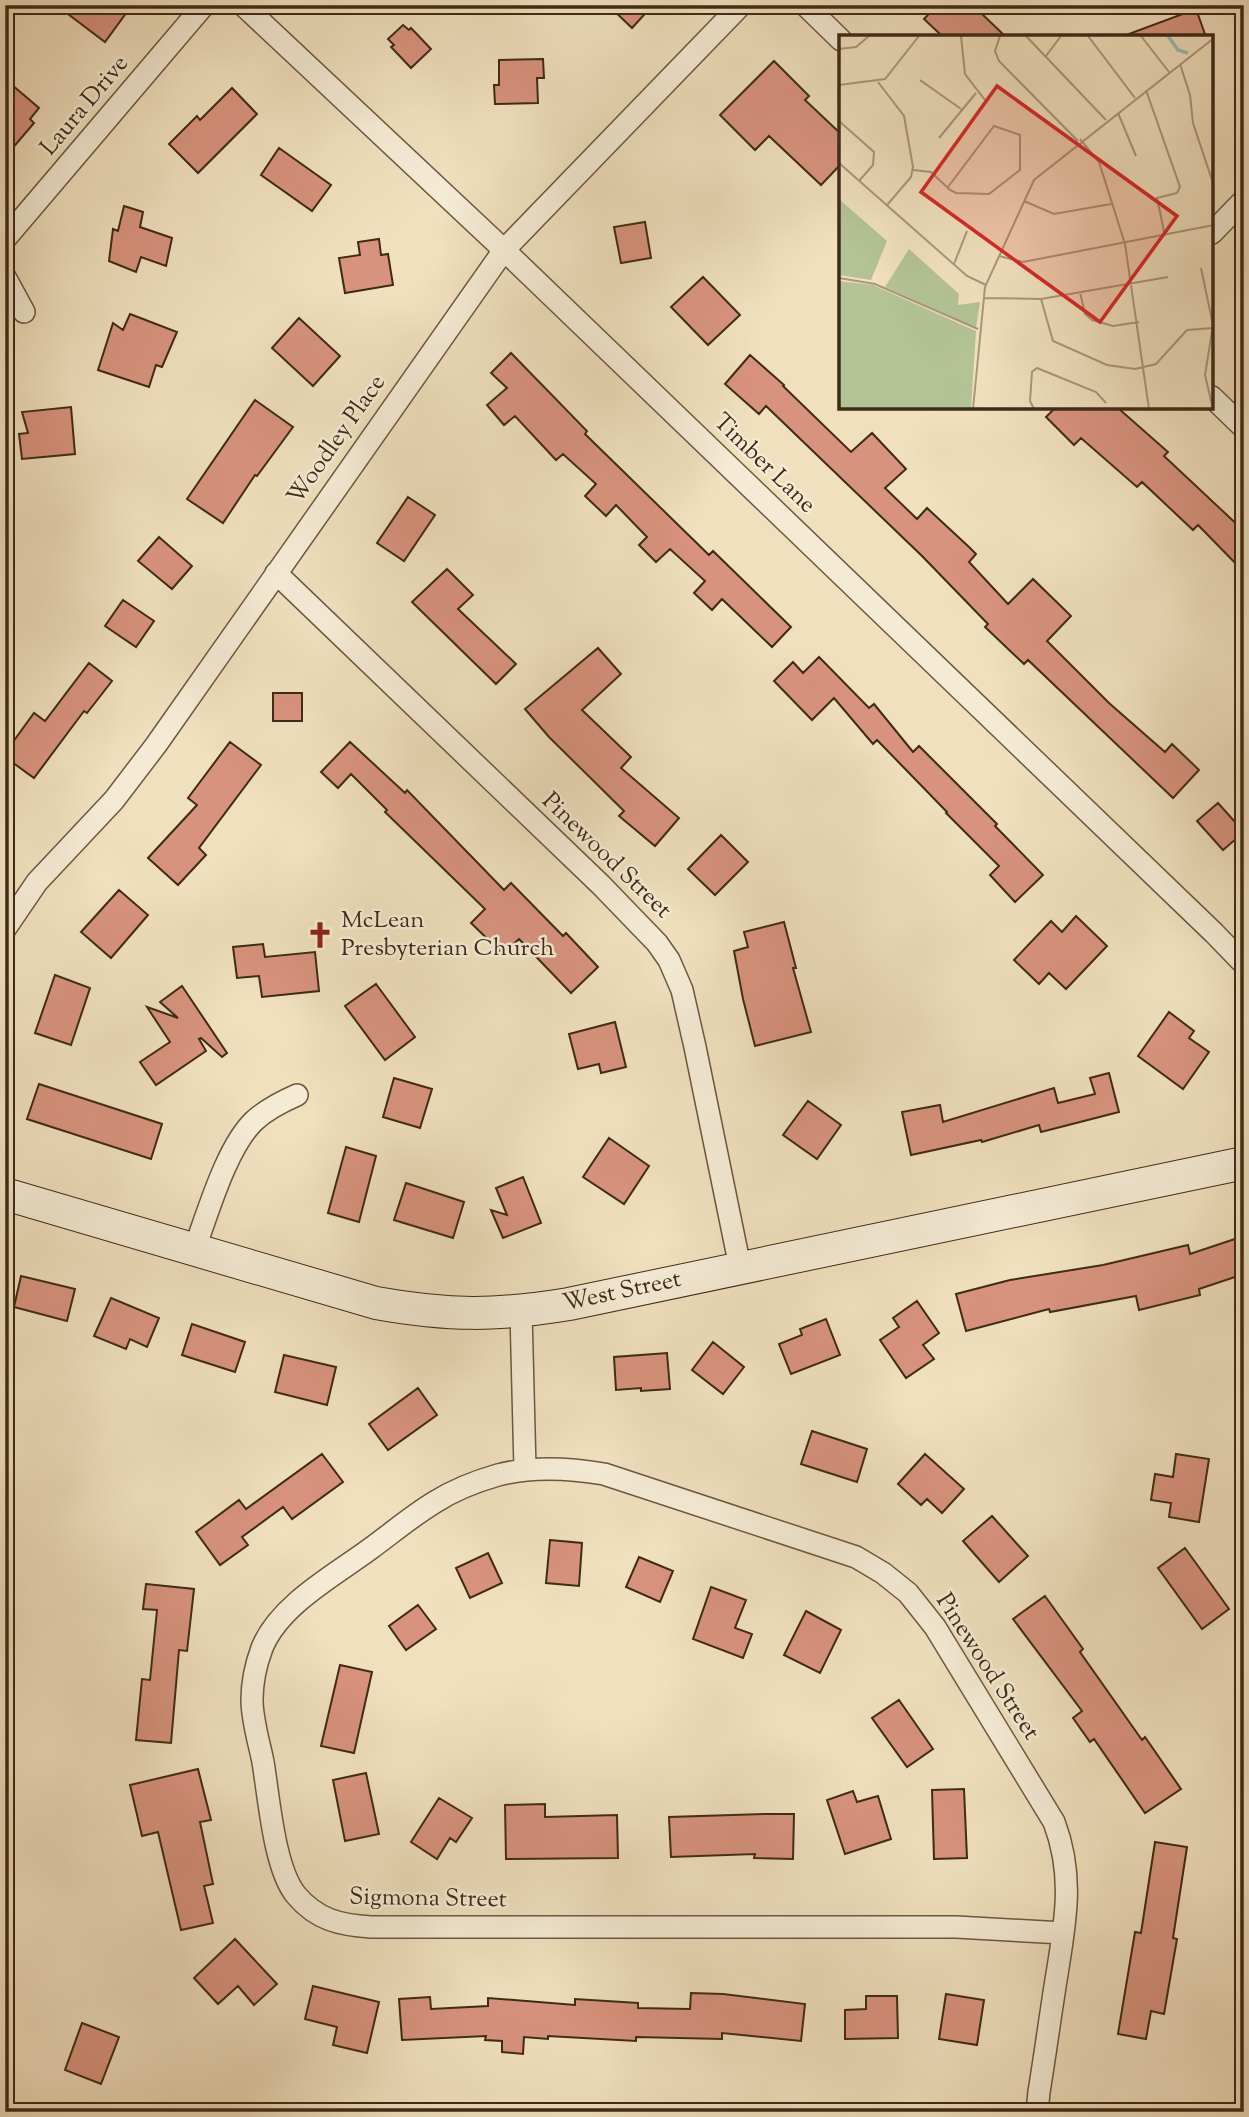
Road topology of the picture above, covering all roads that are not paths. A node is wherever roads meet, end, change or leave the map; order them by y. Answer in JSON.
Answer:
{"nodes":[{"id":1,"x":204,"y":5,"type":"edge"},
{"id":2,"x":243,"y":5,"type":"edge"},
{"id":3,"x":741,"y":5,"type":"edge"},
{"id":4,"x":805,"y":5,"type":"edge"},
{"id":5,"x":839,"y":38,"type":"edge"},
{"id":6,"x":1244,"y":200,"type":"edge"},
{"id":7,"x":1214,"y":231,"type":"edge"},
{"id":8,"x":5,"y":239,"type":"edge"},
{"id":9,"x":504,"y":250,"type":"junction"},
{"id":10,"x":5,"y":277,"type":"edge"},
{"id":11,"x":24,"y":312,"type":"dead end"},
{"id":12,"x":1214,"y":399,"type":"edge"},
{"id":13,"x":1244,"y":428,"type":"edge"},
{"id":14,"x":276,"y":573,"type":"junction"},
{"id":15,"x":5,"y":929,"type":"edge"},
{"id":16,"x":1244,"y":964,"type":"edge"},
{"id":17,"x":297,"y":1095,"type":"dead end"},
{"id":18,"x":1244,"y":1163,"type":"edge"},
{"id":19,"x":5,"y":1194,"type":"edge"},
{"id":20,"x":194,"y":1250,"type":"junction"},
{"id":21,"x":740,"y":1267,"type":"junction"},
{"id":22,"x":521,"y":1312,"type":"junction"},
{"id":23,"x":525,"y":1469,"type":"junction"},
{"id":24,"x":1063,"y":1933,"type":"junction"},
{"id":25,"x":1037,"y":2112,"type":"edge"}],
"edges":[{"from":1,"to":8,"type":"street","name":"Laura Drive"},
{"from":2,"to":9,"type":"street","name":"Timber Lane"},
{"from":3,"to":9,"type":"street","name":"Woodley Place"},
{"from":4,"to":5,"type":"street"},
{"from":6,"to":7,"type":"street"},
{"from":9,"to":14,"type":"street","name":"Woodley Place"},
{"from":9,"to":16,"type":"street","name":"Timber Lane"},
{"from":10,"to":11,"type":"street"},
{"from":12,"to":13,"type":"street"},
{"from":14,"to":15,"type":"street","name":"Woodley Place"},
{"from":14,"to":21,"type":"street","name":"Pinewood Street"},
{"from":17,"to":20,"type":"street"},
{"from":18,"to":21,"type":"main road","name":"West Street"},
{"from":19,"to":20,"type":"main road","name":"West Street"},
{"from":20,"to":22,"type":"main road","name":"West Street"},
{"from":21,"to":22,"type":"main road","name":"West Street"},
{"from":22,"to":23,"type":"street"},
{"from":23,"to":24,"type":"street","name":"Pinewood Street"},
{"from":23,"to":24,"type":"street","name":"Sigmona Street"},
{"from":24,"to":25,"type":"street","name":"Pinewood Street"}]}
